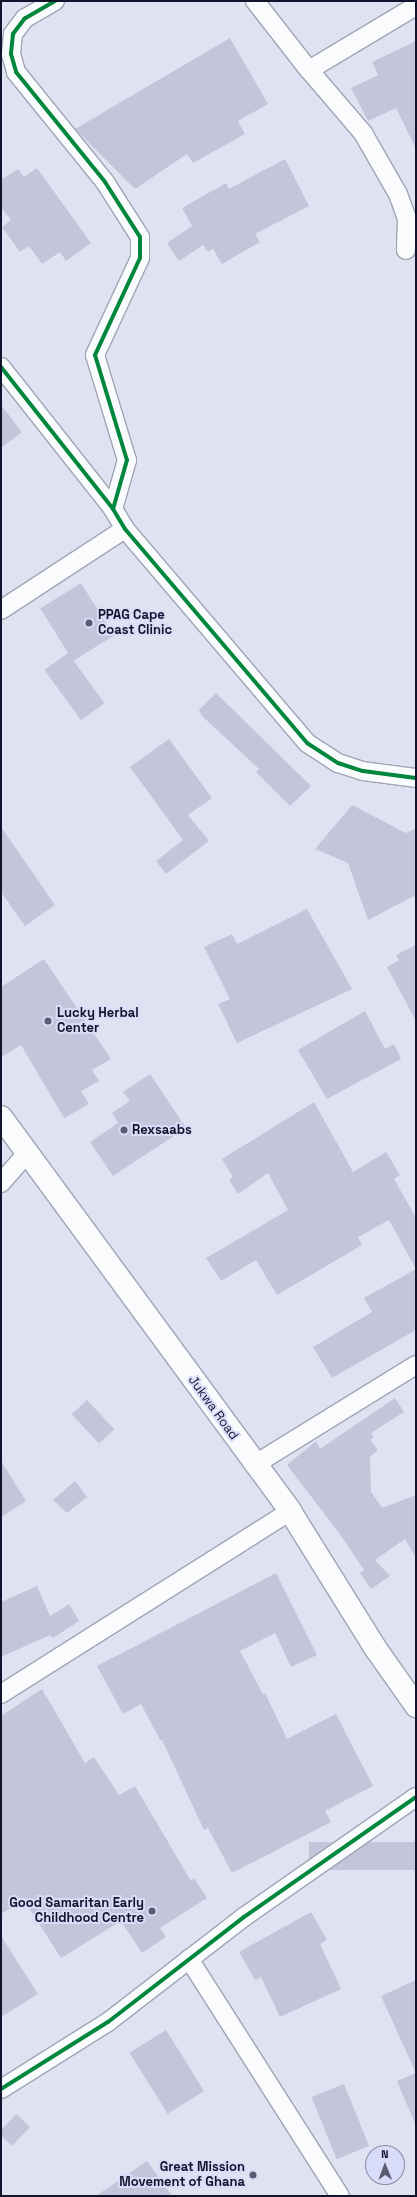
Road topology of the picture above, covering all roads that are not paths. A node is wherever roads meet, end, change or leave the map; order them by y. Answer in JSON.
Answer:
{"nodes":[{"id":1,"x":55,"y":1,"type":"edge"},
{"id":2,"x":255,"y":1,"type":"edge"},
{"id":3,"x":412,"y":5,"type":"edge"},
{"id":4,"x":309,"y":70,"type":"junction"},
{"id":5,"x":406,"y":250,"type":"dead end"},
{"id":6,"x":1,"y":367,"type":"edge"},
{"id":7,"x":113,"y":510,"type":"junction"},
{"id":8,"x":125,"y":529,"type":"junction"},
{"id":9,"x":1,"y":610,"type":"edge"},
{"id":10,"x":416,"y":778,"type":"edge"},
{"id":11,"x":1,"y":1117,"type":"edge"},
{"id":12,"x":27,"y":1153,"type":"junction"},
{"id":13,"x":1,"y":1183,"type":"edge"},
{"id":14,"x":416,"y":1366,"type":"edge"},
{"id":15,"x":254,"y":1465,"type":"junction"},
{"id":16,"x":290,"y":1511,"type":"junction"},
{"id":17,"x":1,"y":1694,"type":"edge"},
{"id":18,"x":416,"y":1706,"type":"edge"},
{"id":19,"x":416,"y":1797,"type":"edge"},
{"id":20,"x":189,"y":1959,"type":"junction"},
{"id":21,"x":1,"y":2088,"type":"edge"},
{"id":22,"x":338,"y":2196,"type":"edge"}],
"edges":[{"from":1,"to":7,"type":"street"},
{"from":2,"to":4,"type":"street"},
{"from":3,"to":4,"type":"street"},
{"from":4,"to":5,"type":"street"},
{"from":6,"to":7,"type":"street"},
{"from":7,"to":8,"type":"street"},
{"from":8,"to":9,"type":"street"},
{"from":8,"to":10,"type":"street"},
{"from":11,"to":12,"type":"main road","name":"Jukwa Road"},
{"from":12,"to":13,"type":"street"},
{"from":12,"to":15,"type":"main road","name":"Jukwa Road"},
{"from":14,"to":15,"type":"street"},
{"from":15,"to":16,"type":"main road","name":"Jukwa Road"},
{"from":16,"to":17,"type":"street"},
{"from":16,"to":18,"type":"main road","name":"Jukwa Road"},
{"from":19,"to":20,"type":"street"},
{"from":20,"to":21,"type":"street"},
{"from":20,"to":22,"type":"street"}]}
